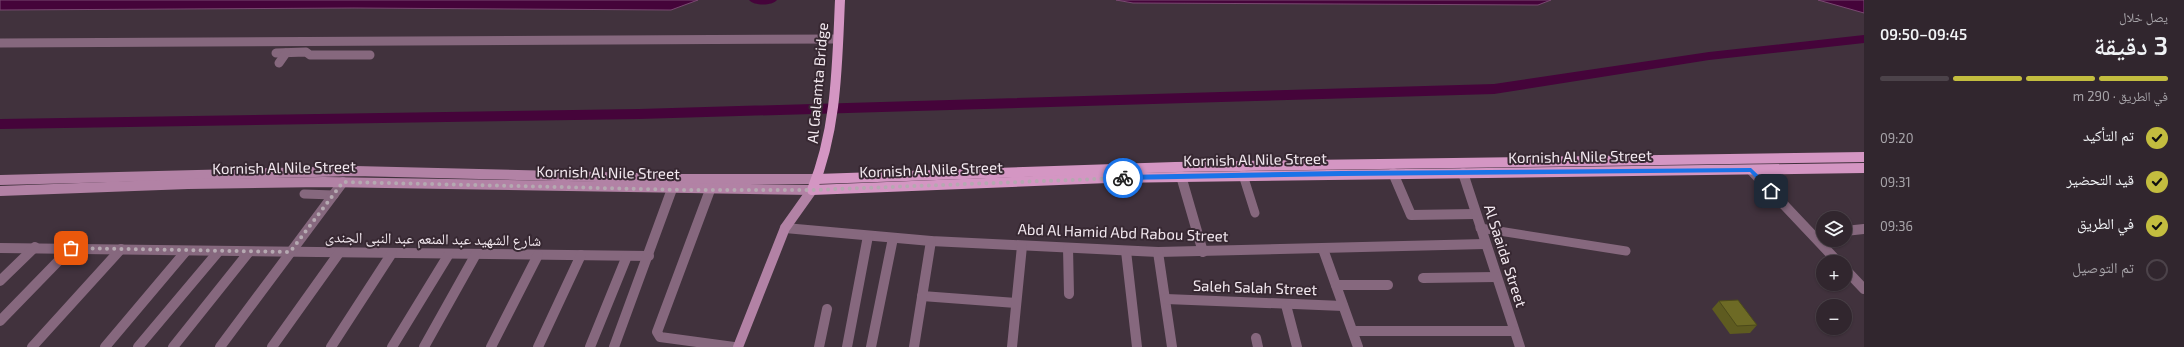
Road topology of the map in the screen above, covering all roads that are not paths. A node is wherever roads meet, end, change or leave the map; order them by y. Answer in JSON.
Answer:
{"nodes":[{"id":1,"x":840,"y":0,"type":"edge"},
{"id":2,"x":838,"y":39,"type":"junction"},
{"id":3,"x":289,"y":43,"type":"junction"},
{"id":4,"x":323,"y":43,"type":"junction"},
{"id":5,"x":0,"y":44,"type":"edge"},
{"id":6,"x":281,"y":53,"type":"junction"},
{"id":7,"x":316,"y":55,"type":"junction"},
{"id":8,"x":370,"y":55,"type":"dead end"},
{"id":9,"x":279,"y":63,"type":"dead end"},
{"id":10,"x":1864,"y":157,"type":"edge"},
{"id":11,"x":1495,"y":163,"type":"junction"},
{"id":12,"x":1864,"y":168,"type":"edge"},
{"id":13,"x":1751,"y":170,"type":"junction"},
{"id":14,"x":380,"y":171,"type":"junction"},
{"id":15,"x":1393,"y":173,"type":"junction"},
{"id":16,"x":1463,"y":173,"type":"junction"},
{"id":17,"x":1501,"y":173,"type":"junction"},
{"id":18,"x":1243,"y":175,"type":"junction"},
{"id":19,"x":1181,"y":176,"type":"junction"},
{"id":20,"x":596,"y":177,"type":"junction"},
{"id":21,"x":817,"y":179,"type":"junction"},
{"id":22,"x":0,"y":180,"type":"edge"},
{"id":23,"x":343,"y":182,"type":"junction"},
{"id":24,"x":372,"y":182,"type":"junction"},
{"id":25,"x":592,"y":187,"type":"junction"},
{"id":26,"x":672,"y":189,"type":"junction"},
{"id":27,"x":710,"y":190,"type":"junction"},
{"id":28,"x":812,"y":190,"type":"junction"},
{"id":29,"x":0,"y":191,"type":"edge"},
{"id":30,"x":304,"y":194,"type":"dead end"},
{"id":31,"x":334,"y":195,"type":"junction"},
{"id":32,"x":1255,"y":213,"type":"dead end"},
{"id":33,"x":1475,"y":214,"type":"junction"},
{"id":34,"x":785,"y":228,"type":"junction"},
{"id":35,"x":1480,"y":228,"type":"junction"},
{"id":36,"x":1864,"y":229,"type":"edge"},
{"id":37,"x":1852,"y":230,"type":"edge"},
{"id":38,"x":1812,"y":234,"type":"junction"},
{"id":39,"x":1816,"y":234,"type":"edge"},
{"id":40,"x":868,"y":236,"type":"junction"},
{"id":41,"x":893,"y":238,"type":"junction"},
{"id":42,"x":931,"y":242,"type":"junction"},
{"id":43,"x":1485,"y":244,"type":"junction"},
{"id":44,"x":1022,"y":246,"type":"junction"},
{"id":45,"x":35,"y":247,"type":"junction"},
{"id":46,"x":0,"y":248,"type":"edge"},
{"id":47,"x":71,"y":248,"type":"junction"},
{"id":48,"x":1068,"y":248,"type":"junction"},
{"id":49,"x":121,"y":249,"type":"junction"},
{"id":50,"x":1323,"y":249,"type":"junction"},
{"id":51,"x":186,"y":251,"type":"junction"},
{"id":52,"x":1126,"y":251,"type":"junction"},
{"id":53,"x":1626,"y":251,"type":"dead end"},
{"id":54,"x":218,"y":252,"type":"junction"},
{"id":55,"x":249,"y":252,"type":"junction"},
{"id":56,"x":290,"y":252,"type":"junction"},
{"id":57,"x":1158,"y":252,"type":"junction"},
{"id":58,"x":1203,"y":252,"type":"junction"},
{"id":59,"x":339,"y":253,"type":"junction"},
{"id":60,"x":392,"y":253,"type":"junction"},
{"id":61,"x":448,"y":254,"type":"junction"},
{"id":62,"x":476,"y":254,"type":"junction"},
{"id":63,"x":538,"y":255,"type":"junction"},
{"id":64,"x":581,"y":255,"type":"junction"},
{"id":65,"x":1832,"y":255,"type":"edge"},
{"id":66,"x":628,"y":256,"type":"junction"},
{"id":67,"x":649,"y":256,"type":"junction"},
{"id":68,"x":1852,"y":276,"type":"edge"},
{"id":69,"x":1496,"y":277,"type":"junction"},
{"id":70,"x":1423,"y":278,"type":"dead end"},
{"id":71,"x":0,"y":281,"type":"edge"},
{"id":72,"x":1336,"y":285,"type":"junction"},
{"id":73,"x":1388,"y":285,"type":"dead end"},
{"id":74,"x":1864,"y":289,"type":"edge"},
{"id":75,"x":1069,"y":294,"type":"dead end"},
{"id":76,"x":922,"y":296,"type":"junction"},
{"id":77,"x":1166,"y":299,"type":"junction"},
{"id":78,"x":1016,"y":303,"type":"junction"},
{"id":79,"x":1286,"y":304,"type":"junction"},
{"id":80,"x":1343,"y":306,"type":"junction"},
{"id":81,"x":826,"y":309,"type":"dead end"},
{"id":82,"x":0,"y":321,"type":"edge"},
{"id":83,"x":1353,"y":331,"type":"junction"},
{"id":84,"x":1514,"y":331,"type":"junction"},
{"id":85,"x":32,"y":347,"type":"edge"},
{"id":86,"x":105,"y":347,"type":"edge"},
{"id":87,"x":138,"y":347,"type":"edge"},
{"id":88,"x":173,"y":347,"type":"edge"},
{"id":89,"x":220,"y":347,"type":"edge"},
{"id":90,"x":272,"y":347,"type":"edge"},
{"id":91,"x":331,"y":347,"type":"edge"},
{"id":92,"x":392,"y":347,"type":"edge"},
{"id":93,"x":424,"y":347,"type":"edge"},
{"id":94,"x":491,"y":347,"type":"edge"},
{"id":95,"x":538,"y":347,"type":"edge"},
{"id":96,"x":590,"y":347,"type":"edge"},
{"id":97,"x":614,"y":347,"type":"edge"},
{"id":98,"x":734,"y":347,"type":"edge"},
{"id":99,"x":738,"y":347,"type":"edge"},
{"id":100,"x":819,"y":347,"type":"edge"},
{"id":101,"x":847,"y":347,"type":"edge"},
{"id":102,"x":871,"y":347,"type":"edge"},
{"id":103,"x":914,"y":347,"type":"edge"},
{"id":104,"x":1012,"y":347,"type":"edge"},
{"id":105,"x":1137,"y":347,"type":"edge"},
{"id":106,"x":1172,"y":347,"type":"edge"},
{"id":107,"x":1297,"y":347,"type":"edge"},
{"id":108,"x":1358,"y":347,"type":"edge"},
{"id":109,"x":1520,"y":347,"type":"edge"}],
"edges":[{"from":1,"to":2,"type":"main road","name":"Al Galamta Bridge"},
{"from":2,"to":4,"type":"lane"},
{"from":2,"to":21,"type":"main road","name":"Al Galamta Bridge"},
{"from":3,"to":4,"type":"lane"},
{"from":3,"to":5,"type":"lane"},
{"from":3,"to":6,"type":"lane"},
{"from":4,"to":7,"type":"lane"},
{"from":6,"to":7,"type":"lane"},
{"from":6,"to":9,"type":"lane"},
{"from":7,"to":8,"type":"lane"},
{"from":10,"to":11,"type":"main road","name":"Kornish Al Nile Street"},
{"from":11,"to":17,"type":"main road"},
{"from":11,"to":21,"type":"main road","name":"Kornish Al Nile Street"},
{"from":12,"to":13,"type":"main road","name":"Kornish Al Nile Street"},
{"from":13,"to":17,"type":"main road","name":"Kornish Al Nile Street"},
{"from":13,"to":38,"type":"street"},
{"from":14,"to":20,"type":"main road","name":"Kornish Al Nile Street"},
{"from":14,"to":22,"type":"main road","name":"Kornish Al Nile Street"},
{"from":14,"to":24,"type":"main road"},
{"from":15,"to":16,"type":"main road","name":"Kornish Al Nile Street"},
{"from":15,"to":18,"type":"main road","name":"Kornish Al Nile Street"},
{"from":15,"to":33,"type":"street"},
{"from":16,"to":17,"type":"main road","name":"Kornish Al Nile Street"},
{"from":16,"to":33,"type":"street","name":"Al Saaida Street"},
{"from":18,"to":19,"type":"main road","name":"Kornish Al Nile Street"},
{"from":18,"to":32,"type":"lane"},
{"from":19,"to":28,"type":"main road","name":"Kornish Al Nile Street"},
{"from":19,"to":58,"type":"street"},
{"from":20,"to":21,"type":"main road","name":"Kornish Al Nile Street"},
{"from":20,"to":25,"type":"main road"},
{"from":21,"to":28,"type":"main road","name":"Al Galamta Bridge"},
{"from":23,"to":24,"type":"main road","name":"Kornish Al Nile Street"},
{"from":23,"to":29,"type":"main road","name":"Kornish Al Nile Street"},
{"from":23,"to":31,"type":"street"},
{"from":24,"to":25,"type":"main road","name":"Kornish Al Nile Street"},
{"from":25,"to":26,"type":"main road","name":"Kornish Al Nile Street"},
{"from":26,"to":27,"type":"main road","name":"Kornish Al Nile Street"},
{"from":26,"to":67,"type":"street"},
{"from":27,"to":28,"type":"main road","name":"Kornish Al Nile Street"},
{"from":27,"to":98,"type":"street"},
{"from":28,"to":34,"type":"main road"},
{"from":30,"to":31,"type":"lane"},
{"from":31,"to":56,"type":"street"},
{"from":33,"to":35,"type":"street","name":"Al Saaida Street"},
{"from":34,"to":40,"type":"street","name":"Abd Al Hamid Abd Rabou Street"},
{"from":34,"to":99,"type":"main road"},
{"from":35,"to":43,"type":"street","name":"Al Saaida Street"},
{"from":35,"to":53,"type":"lane"},
{"from":36,"to":37,"type":"street"},
{"from":38,"to":39,"type":"street"},
{"from":38,"to":65,"type":"street"},
{"from":40,"to":41,"type":"street","name":"Abd Al Hamid Abd Rabou Street"},
{"from":40,"to":101,"type":"street"},
{"from":41,"to":42,"type":"street","name":"Abd Al Hamid Abd Rabou Street"},
{"from":41,"to":102,"type":"street"},
{"from":42,"to":44,"type":"street","name":"Abd Al Hamid Abd Rabou Street"},
{"from":42,"to":76,"type":"street"},
{"from":43,"to":50,"type":"street","name":"Abd Al Hamid Abd Rabou Street"},
{"from":43,"to":69,"type":"street","name":"Al Saaida Street"},
{"from":44,"to":48,"type":"street","name":"Abd Al Hamid Abd Rabou Street"},
{"from":44,"to":78,"type":"street"},
{"from":45,"to":46,"type":"street","name":"شارع الشهيد عبد المنعم عبد النبى الجندى"},
{"from":45,"to":47,"type":"street","name":"شارع الشهيد عبد المنعم عبد النبى الجندى"},
{"from":45,"to":71,"type":"street"},
{"from":47,"to":49,"type":"street","name":"شارع الشهيد عبد المنعم عبد النبى الجندى"},
{"from":47,"to":82,"type":"street"},
{"from":48,"to":52,"type":"street","name":"Abd Al Hamid Abd Rabou Street"},
{"from":48,"to":75,"type":"street"},
{"from":49,"to":51,"type":"street","name":"شارع الشهيد عبد المنعم عبد النبى الجندى"},
{"from":49,"to":85,"type":"street"},
{"from":50,"to":58,"type":"street","name":"Abd Al Hamid Abd Rabou Street"},
{"from":50,"to":72,"type":"street"},
{"from":51,"to":54,"type":"street","name":"شارع الشهيد عبد المنعم عبد النبى الجندى"},
{"from":51,"to":86,"type":"street"},
{"from":52,"to":57,"type":"street","name":"Abd Al Hamid Abd Rabou Street"},
{"from":52,"to":105,"type":"street"},
{"from":54,"to":55,"type":"street","name":"شارع الشهيد عبد المنعم عبد النبى الجندى"},
{"from":54,"to":87,"type":"street"},
{"from":55,"to":56,"type":"street","name":"شارع الشهيد عبد المنعم عبد النبى الجندى"},
{"from":55,"to":88,"type":"street"},
{"from":56,"to":59,"type":"street","name":"شارع الشهيد عبد المنعم عبد النبى الجندى"},
{"from":56,"to":89,"type":"street"},
{"from":57,"to":58,"type":"street","name":"Abd Al Hamid Abd Rabou Street"},
{"from":57,"to":77,"type":"street"},
{"from":59,"to":60,"type":"street","name":"شارع الشهيد عبد المنعم عبد النبى الجندى"},
{"from":59,"to":90,"type":"street"},
{"from":60,"to":61,"type":"street","name":"شارع الشهيد عبد المنعم عبد النبى الجندى"},
{"from":60,"to":91,"type":"street"},
{"from":61,"to":62,"type":"street","name":"شارع الشهيد عبد المنعم عبد النبى الجندى"},
{"from":61,"to":92,"type":"street"},
{"from":62,"to":63,"type":"street","name":"شارع الشهيد عبد المنعم عبد النبى الجندى"},
{"from":62,"to":93,"type":"street"},
{"from":63,"to":64,"type":"street","name":"شارع الشهيد عبد المنعم عبد النبى الجندى"},
{"from":63,"to":94,"type":"street"},
{"from":64,"to":66,"type":"street","name":"شارع الشهيد عبد المنعم عبد النبى الجندى"},
{"from":64,"to":95,"type":"street"},
{"from":66,"to":67,"type":"street","name":"شارع الشهيد عبد المنعم عبد النبى الجندى"},
{"from":66,"to":96,"type":"street"},
{"from":67,"to":97,"type":"street"},
{"from":68,"to":74,"type":"street"},
{"from":69,"to":70,"type":"street"},
{"from":69,"to":84,"type":"street","name":"Al Saaida Street"},
{"from":72,"to":73,"type":"street"},
{"from":72,"to":80,"type":"street"},
{"from":76,"to":78,"type":"street"},
{"from":76,"to":103,"type":"street"},
{"from":77,"to":79,"type":"street","name":"Saleh Salah Street"},
{"from":77,"to":106,"type":"street"},
{"from":78,"to":104,"type":"street"},
{"from":79,"to":80,"type":"street","name":"Saleh Salah Street"},
{"from":79,"to":107,"type":"street"},
{"from":80,"to":83,"type":"street"},
{"from":81,"to":100,"type":"street"},
{"from":83,"to":84,"type":"street"},
{"from":83,"to":108,"type":"street"},
{"from":84,"to":109,"type":"street","name":"Al Saaida Street"}]}
